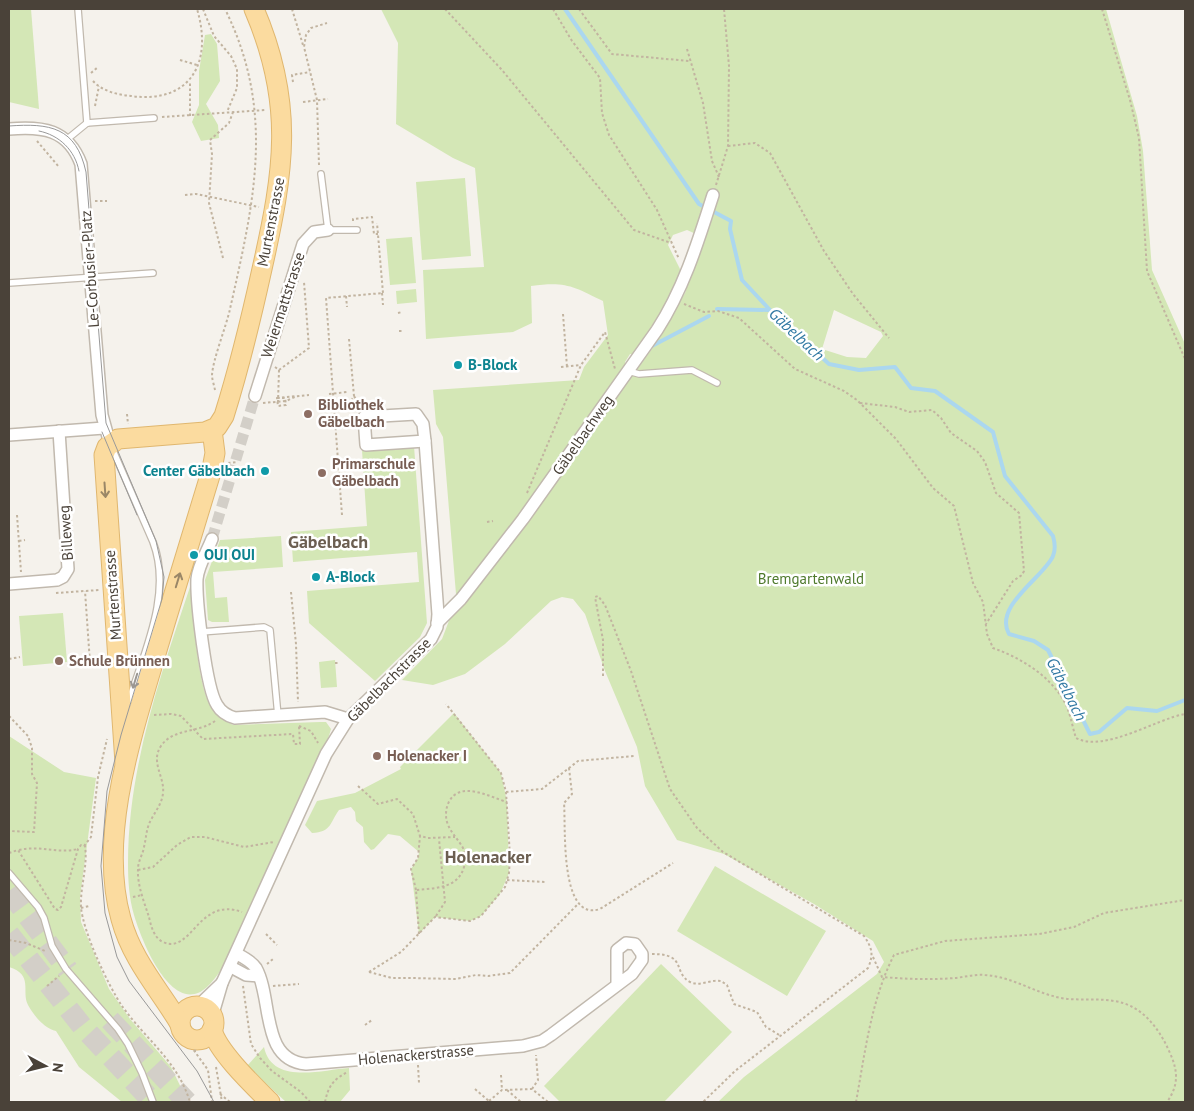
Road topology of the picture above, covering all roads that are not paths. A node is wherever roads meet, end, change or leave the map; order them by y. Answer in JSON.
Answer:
{"nodes":[{"id":1,"x":78,"y":9,"type":"edge"},
{"id":2,"x":254,"y":9,"type":"edge"},
{"id":3,"x":154,"y":118,"type":"road end"},
{"id":4,"x":87,"y":123,"type":"junction"},
{"id":5,"x":9,"y":129,"type":"edge"},
{"id":6,"x":65,"y":140,"type":"junction"},
{"id":7,"x":321,"y":174,"type":"road end"},
{"id":8,"x":713,"y":195,"type":"road end"},
{"id":9,"x":328,"y":230,"type":"junction"},
{"id":10,"x":355,"y":230,"type":"road end"},
{"id":11,"x":153,"y":274,"type":"dead end"},
{"id":12,"x":91,"y":277,"type":"junction"},
{"id":13,"x":9,"y":283,"type":"edge"},
{"id":14,"x":628,"y":371,"type":"junction"},
{"id":15,"x":717,"y":382,"type":"dead end"},
{"id":16,"x":255,"y":396,"type":"tunnel mouth"},
{"id":17,"x":212,"y":430,"type":"junction"},
{"id":18,"x":59,"y":431,"type":"junction"},
{"id":19,"x":9,"y":435,"type":"edge"},
{"id":20,"x":107,"y":436,"type":"junction"},
{"id":21,"x":425,"y":441,"type":"junction"},
{"id":22,"x":212,"y":539,"type":"tunnel mouth"},
{"id":23,"x":9,"y":584,"type":"edge"},
{"id":24,"x":159,"y":601,"type":"junction"},
{"id":25,"x":437,"y":624,"type":"junction"},
{"id":26,"x":164,"y":626,"type":"junction"},
{"id":27,"x":201,"y":632,"type":"junction"},
{"id":28,"x":278,"y":716,"type":"junction"},
{"id":29,"x":348,"y":719,"type":"junction"},
{"id":30,"x":115,"y":728,"type":"junction"},
{"id":31,"x":125,"y":763,"type":"junction"},
{"id":32,"x":9,"y":873,"type":"edge"},
{"id":33,"x":237,"y":954,"type":"junction"},
{"id":34,"x":231,"y":967,"type":"junction"},
{"id":35,"x":262,"y":971,"type":"junction"},
{"id":36,"x":222,"y":984,"type":"junction"},
{"id":37,"x":617,"y":985,"type":"junction"},
{"id":38,"x":196,"y":1026,"type":"junction"},
{"id":39,"x":153,"y":1102,"type":"edge"},
{"id":40,"x":270,"y":1102,"type":"edge"}],
"edges":[{"from":1,"to":4,"type":"lane"},
{"from":2,"to":17,"type":"main road","name":"Murtenstrasse"},
{"from":3,"to":4,"type":"lane"},
{"from":4,"to":6,"type":"lane"},
{"from":5,"to":6,"type":"street","name":"Le-Corbusier-Platz"},
{"from":6,"to":12,"type":"street","name":"Le-Corbusier-Platz"},
{"from":7,"to":9,"type":"lane"},
{"from":8,"to":14,"type":"street","name":"Gäbelbachweg"},
{"from":9,"to":10,"type":"lane"},
{"from":9,"to":16,"type":"street","name":"Weiermattstrasse"},
{"from":11,"to":12,"type":"lane"},
{"from":12,"to":13,"type":"lane"},
{"from":12,"to":20,"type":"street","name":"Le-Corbusier-Platz"},
{"from":14,"to":15,"type":"lane"},
{"from":14,"to":25,"type":"street","name":"Gäbelbachweg"},
{"from":17,"to":20,"type":"main road"},
{"from":26,"to":17,"type":"main road","name":"Murtenstrasse","one_way":true},
{"from":18,"to":19,"type":"street"},
{"from":18,"to":20,"type":"street"},
{"from":18,"to":23,"type":"street","name":"Billeweg"},
{"from":20,"to":24,"type":"lane"},
{"from":20,"to":30,"type":"main road","name":"Murtenstrasse","one_way":true},
{"from":21,"to":21,"type":"street","name":"Gäbelbachstrasse"},
{"from":21,"to":25,"type":"street","name":"Gäbelbachstrasse"},
{"from":22,"to":27,"type":"street"},
{"from":24,"to":26,"type":"lane"},
{"from":24,"to":30,"type":"lane","one_way":true},
{"from":25,"to":29,"type":"street","name":"Gäbelbachstrasse"},
{"from":26,"to":31,"type":"main road","name":"Murtenstrasse"},
{"from":27,"to":28,"type":"street"},
{"from":27,"to":28,"type":"lane"},
{"from":28,"to":29,"type":"street"},
{"from":29,"to":33,"type":"street","name":"Gäbelbachstrasse"},
{"from":30,"to":31,"type":"main road","name":"Murtenstrasse"},
{"from":31,"to":38,"type":"main road","name":"Murtenstrasse"},
{"from":32,"to":39,"type":"lane"},
{"from":33,"to":34,"type":"street","name":"Gäbelbachstrasse"},
{"from":33,"to":35,"type":"street","name":"Holenackerstrasse"},
{"from":34,"to":35,"type":"street"},
{"from":34,"to":36,"type":"street","name":"Gäbelbachstrasse"},
{"from":35,"to":37,"type":"street","name":"Holenackerstrasse"},
{"from":36,"to":38,"type":"street","name":"Gäbelbachstrasse"},
{"from":36,"to":38,"type":"street","name":"Gäbelbachstrasse"},
{"from":37,"to":37,"type":"street","name":"Holenackerstrasse"},
{"from":38,"to":40,"type":"main road","name":"Murtenstrasse"}]}
